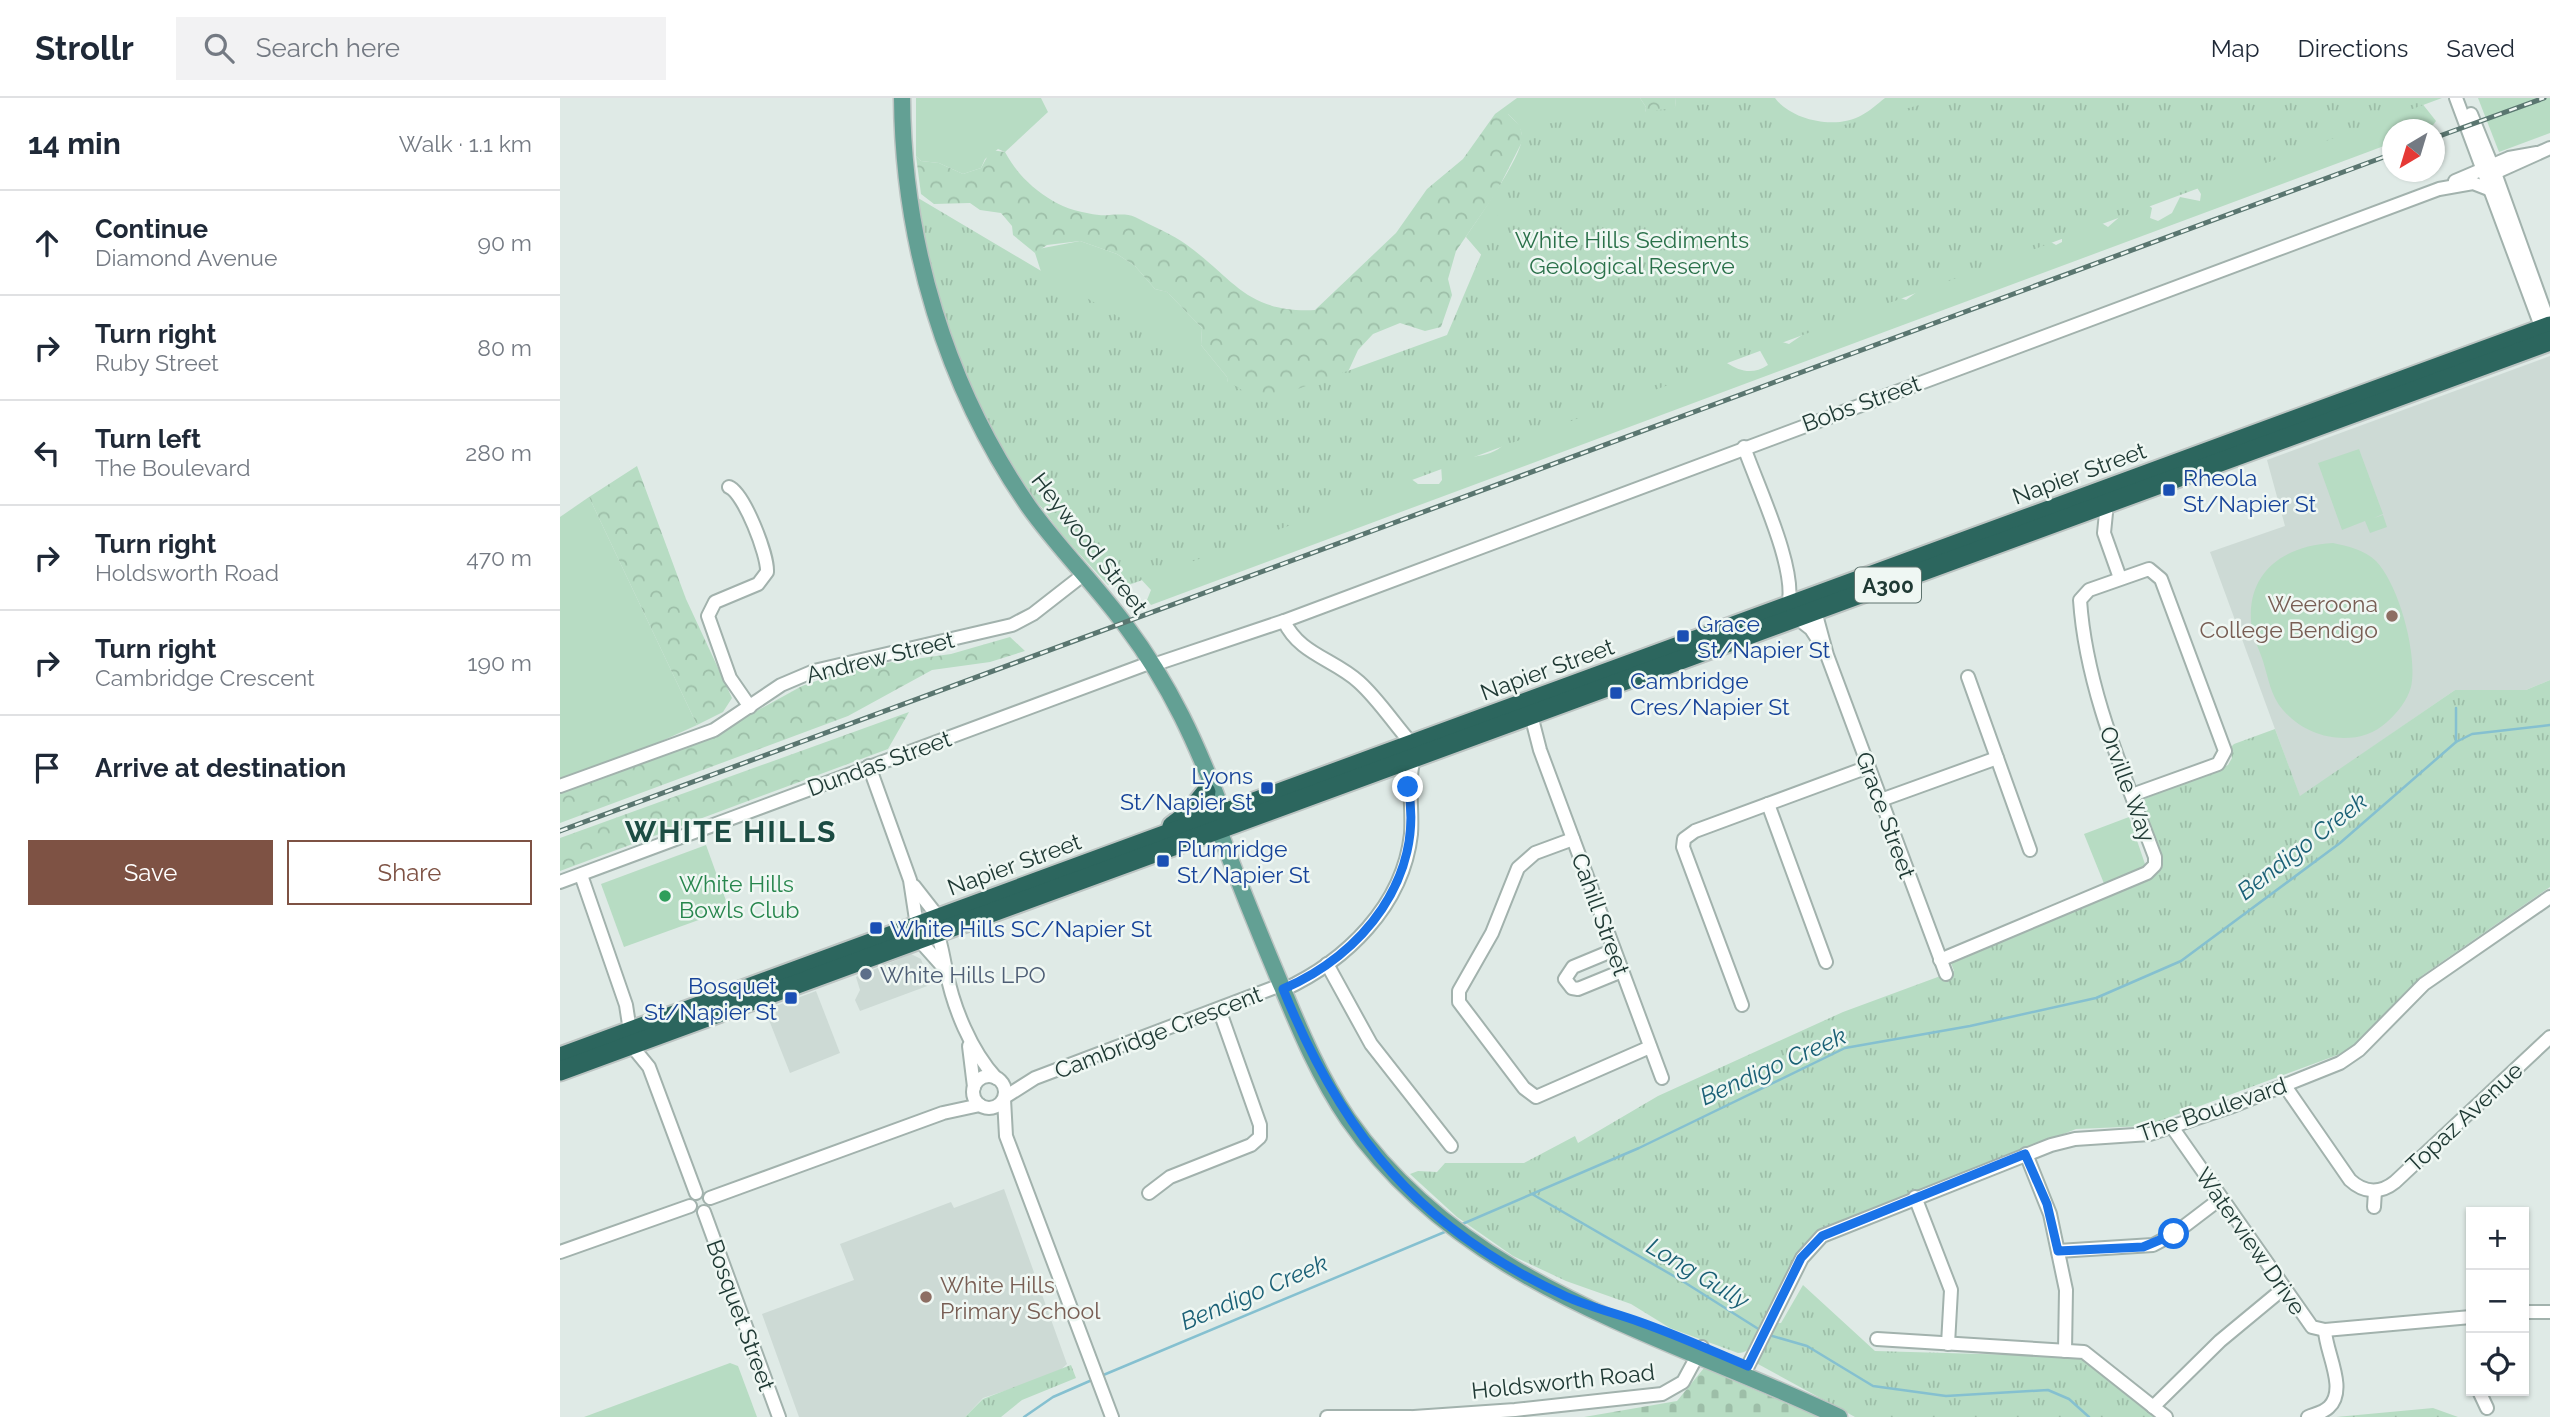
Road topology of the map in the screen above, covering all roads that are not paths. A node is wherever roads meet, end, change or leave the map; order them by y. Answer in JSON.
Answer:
{"nodes":[{"id":1,"x":902,"y":98,"type":"edge"},
{"id":2,"x":2456,"y":98,"type":"edge"},
{"id":3,"x":2462,"y":98,"type":"edge"},
{"id":4,"x":2544,"y":151,"type":"edge"},
{"id":5,"x":2489,"y":170,"type":"junction"},
{"id":6,"x":2439,"y":189,"type":"junction"},
{"id":7,"x":2491,"y":190,"type":"junction"},
{"id":8,"x":2548,"y":333,"type":"edge"},
{"id":9,"x":1744,"y":447,"type":"junction"},
{"id":10,"x":729,"y":487,"type":"dead end"},
{"id":11,"x":2099,"y":499,"type":"junction"},
{"id":12,"x":2081,"y":513,"type":"junction"},
{"id":13,"x":2106,"y":542,"type":"junction"},
{"id":14,"x":1787,"y":565,"type":"junction"},
{"id":15,"x":1083,"y":575,"type":"junction"},
{"id":16,"x":2120,"y":578,"type":"junction"},
{"id":17,"x":1804,"y":608,"type":"junction"},
{"id":18,"x":1284,"y":621,"type":"junction"},
{"id":19,"x":1727,"y":629,"type":"junction"},
{"id":20,"x":1760,"y":632,"type":"junction"},
{"id":21,"x":1681,"y":646,"type":"junction"},
{"id":22,"x":1827,"y":656,"type":"junction"},
{"id":23,"x":1154,"y":666,"type":"junction"},
{"id":24,"x":1968,"y":677,"type":"dead end"},
{"id":25,"x":1380,"y":705,"type":"junction"},
{"id":26,"x":750,"y":706,"type":"junction"},
{"id":27,"x":1522,"y":719,"type":"junction"},
{"id":28,"x":1434,"y":736,"type":"junction"},
{"id":29,"x":1540,"y":750,"type":"junction"},
{"id":30,"x":1413,"y":751,"type":"junction"},
{"id":31,"x":1997,"y":758,"type":"junction"},
{"id":32,"x":1392,"y":759,"type":"junction"},
{"id":33,"x":869,"y":766,"type":"junction"},
{"id":34,"x":1868,"y":767,"type":"junction"},
{"id":35,"x":560,"y":786,"type":"edge"},
{"id":36,"x":1206,"y":792,"type":"junction"},
{"id":37,"x":2132,"y":795,"type":"junction"},
{"id":38,"x":1881,"y":800,"type":"junction"},
{"id":39,"x":1768,"y":804,"type":"junction"},
{"id":40,"x":1411,"y":806,"type":"junction"},
{"id":41,"x":1221,"y":821,"type":"junction"},
{"id":42,"x":1154,"y":839,"type":"junction"},
{"id":43,"x":1573,"y":839,"type":"junction"},
{"id":44,"x":2030,"y":850,"type":"dead end"},
{"id":45,"x":581,"y":875,"type":"junction"},
{"id":46,"x":910,"y":880,"type":"junction"},
{"id":47,"x":560,"y":882,"type":"edge"},
{"id":48,"x":2550,"y":897,"type":"edge"},
{"id":49,"x":928,"y":929,"type":"junction"},
{"id":50,"x":1614,"y":950,"type":"junction"},
{"id":51,"x":1940,"y":960,"type":"junction"},
{"id":52,"x":1826,"y":962,"type":"dead end"},
{"id":53,"x":1327,"y":964,"type":"junction"},
{"id":54,"x":946,"y":971,"type":"junction"},
{"id":55,"x":1622,"y":971,"type":"junction"},
{"id":56,"x":1945,"y":974,"type":"dead end"},
{"id":57,"x":1282,"y":987,"type":"junction"},
{"id":58,"x":782,"y":990,"type":"junction"},
{"id":59,"x":1742,"y":1005,"type":"dead end"},
{"id":60,"x":689,"y":1009,"type":"junction"},
{"id":61,"x":1219,"y":1009,"type":"junction"},
{"id":62,"x":967,"y":1032,"type":"junction"},
{"id":63,"x":638,"y":1035,"type":"junction"},
{"id":64,"x":2550,"y":1037,"type":"edge"},
{"id":65,"x":1650,"y":1047,"type":"junction"},
{"id":66,"x":560,"y":1057,"type":"edge"},
{"id":67,"x":560,"y":1071,"type":"edge"},
{"id":68,"x":1035,"y":1078,"type":"junction"},
{"id":69,"x":1662,"y":1078,"type":"dead end"},
{"id":70,"x":997,"y":1079,"type":"junction"},
{"id":71,"x":2284,"y":1086,"type":"junction"},
{"id":72,"x":974,"y":1088,"type":"junction"},
{"id":73,"x":1004,"y":1098,"type":"junction"},
{"id":74,"x":981,"y":1106,"type":"junction"},
{"id":75,"x":943,"y":1113,"type":"junction"},
{"id":76,"x":2172,"y":1127,"type":"junction"},
{"id":77,"x":1006,"y":1136,"type":"junction"},
{"id":78,"x":1451,"y":1146,"type":"dead end"},
{"id":79,"x":2026,"y":1154,"type":"junction"},
{"id":80,"x":2375,"y":1191,"type":"junction"},
{"id":81,"x":696,"y":1193,"type":"junction"},
{"id":82,"x":1149,"y":1193,"type":"dead end"},
{"id":83,"x":1915,"y":1197,"type":"junction"},
{"id":84,"x":710,"y":1198,"type":"junction"},
{"id":85,"x":2220,"y":1199,"type":"junction"},
{"id":86,"x":690,"y":1206,"type":"junction"},
{"id":87,"x":2374,"y":1207,"type":"dead end"},
{"id":88,"x":704,"y":1212,"type":"junction"},
{"id":89,"x":2058,"y":1251,"type":"junction"},
{"id":90,"x":560,"y":1252,"type":"edge"},
{"id":91,"x":2284,"y":1288,"type":"junction"},
{"id":92,"x":2529,"y":1312,"type":"edge"},
{"id":93,"x":2550,"y":1312,"type":"edge"},
{"id":94,"x":2466,"y":1317,"type":"edge"},
{"id":95,"x":2325,"y":1330,"type":"junction"},
{"id":96,"x":1877,"y":1339,"type":"dead end"},
{"id":97,"x":1948,"y":1344,"type":"junction"},
{"id":98,"x":1701,"y":1351,"type":"junction"},
{"id":99,"x":2064,"y":1351,"type":"junction"},
{"id":100,"x":1746,"y":1370,"type":"junction"},
{"id":101,"x":2481,"y":1396,"type":"edge"},
{"id":102,"x":2153,"y":1407,"type":"junction"},
{"id":103,"x":2487,"y":1408,"type":"dead end"},
{"id":104,"x":779,"y":1417,"type":"edge"},
{"id":105,"x":1112,"y":1417,"type":"edge"},
{"id":106,"x":1327,"y":1417,"type":"edge"},
{"id":107,"x":1413,"y":1417,"type":"edge"},
{"id":108,"x":1841,"y":1417,"type":"edge"},
{"id":109,"x":2165,"y":1417,"type":"edge"},
{"id":110,"x":2308,"y":1417,"type":"edge"}],
"edges":[{"from":1,"to":15,"type":"main road","name":"Heywood Street"},
{"from":2,"to":5,"type":"street"},
{"from":3,"to":5,"type":"street"},
{"from":4,"to":5,"type":"street","name":"Bobs Street"},
{"from":5,"to":6,"type":"street","name":"Bobs Street"},
{"from":5,"to":7,"type":"street"},
{"from":5,"to":8,"type":"street"},
{"from":6,"to":7,"type":"street","name":"Bobs Street"},
{"from":6,"to":9,"type":"street","name":"Bobs Street"},
{"from":7,"to":8,"type":"street"},
{"from":8,"to":11,"type":"highway","name":"Napier Street","number":"A300"},
{"from":8,"to":11,"type":"highway","name":"Napier Street","number":"A300"},
{"from":9,"to":14,"type":"street","name":"Grace Street"},
{"from":9,"to":18,"type":"street","name":"Bobs Street"},
{"from":10,"to":26,"type":"street"},
{"from":11,"to":12,"type":"highway","name":"Napier Street","number":"A300"},
{"from":11,"to":13,"type":"street"},
{"from":11,"to":17,"type":"highway","name":"Napier Street","number":"A300"},
{"from":12,"to":13,"type":"street"},
{"from":12,"to":17,"type":"highway","name":"Napier Street","number":"A300"},
{"from":13,"to":16,"type":"street"},
{"from":14,"to":17,"type":"street","name":"Grace Street"},
{"from":14,"to":17,"type":"street","name":"Grace Street"},
{"from":15,"to":23,"type":"main road","name":"Heywood Street"},
{"from":15,"to":26,"type":"street","name":"Andrew Street"},
{"from":16,"to":37,"type":"street","name":"Orville Way"},
{"from":16,"to":37,"type":"street"},
{"from":17,"to":19,"type":"highway"},
{"from":17,"to":19,"type":"highway","name":"Napier Street","number":"A300"},
{"from":17,"to":20,"type":"highway","name":"Napier Street","number":"A300"},
{"from":17,"to":22,"type":"street","name":"Grace Street"},
{"from":17,"to":22,"type":"street","name":"Grace Street"},
{"from":18,"to":23,"type":"street"},
{"from":18,"to":25,"type":"street","name":"Cambridge Crescent"},
{"from":19,"to":21,"type":"highway","name":"Napier Street","number":"A300"},
{"from":20,"to":21,"type":"highway"},
{"from":20,"to":27,"type":"highway","name":"Napier Street","number":"A300"},
{"from":21,"to":28,"type":"highway","name":"Napier Street","number":"A300"},
{"from":22,"to":34,"type":"street","name":"Grace Street"},
{"from":23,"to":33,"type":"street","name":"Dundas Street"},
{"from":23,"to":36,"type":"main road"},
{"from":23,"to":41,"type":"main road"},
{"from":24,"to":31,"type":"street"},
{"from":25,"to":30,"type":"street","name":"Cambridge Crescent"},
{"from":25,"to":32,"type":"street","name":"Cambridge Crescent"},
{"from":26,"to":35,"type":"street","name":"Andrew Street"},
{"from":27,"to":28,"type":"highway"},
{"from":27,"to":29,"type":"street","name":"Cahill Street"},
{"from":27,"to":29,"type":"street","name":"Cahill Street"},
{"from":27,"to":30,"type":"highway","name":"Napier Street","number":"A300"},
{"from":28,"to":30,"type":"highway","name":"Napier Street","number":"A300"},
{"from":29,"to":43,"type":"street","name":"Cahill Street"},
{"from":30,"to":32,"type":"highway","name":"Napier Street","number":"A300"},
{"from":30,"to":40,"type":"street","name":"Cambridge Crescent"},
{"from":31,"to":38,"type":"street"},
{"from":31,"to":44,"type":"street"},
{"from":32,"to":40,"type":"street","name":"Cambridge Crescent"},
{"from":32,"to":41,"type":"highway","name":"Napier Street","number":"A300"},
{"from":33,"to":45,"type":"street","name":"Dundas Street"},
{"from":33,"to":46,"type":"street"},
{"from":34,"to":38,"type":"street","name":"Grace Street"},
{"from":34,"to":39,"type":"street"},
{"from":36,"to":41,"type":"main road"},
{"from":36,"to":42,"type":"highway"},
{"from":37,"to":51,"type":"street","name":"Orville Way"},
{"from":38,"to":51,"type":"street","name":"Grace Street"},
{"from":39,"to":52,"type":"street"},
{"from":39,"to":59,"type":"street"},
{"from":40,"to":53,"type":"street","name":"Cambridge Crescent"},
{"from":41,"to":42,"type":"highway","name":"Napier Street","number":"A300"},
{"from":41,"to":49,"type":"highway","name":"Napier Street","number":"A300"},
{"from":41,"to":57,"type":"main road","name":"Holdsworth Road"},
{"from":42,"to":49,"type":"highway","name":"Napier Street","number":"A300"},
{"from":43,"to":50,"type":"street","name":"Cahill Street"},
{"from":43,"to":65,"type":"street"},
{"from":45,"to":47,"type":"street","name":"Dundas Street"},
{"from":45,"to":63,"type":"street"},
{"from":46,"to":49,"type":"street"},
{"from":46,"to":49,"type":"street"},
{"from":48,"to":71,"type":"street","name":"The Boulevard"},
{"from":49,"to":54,"type":"street"},
{"from":49,"to":54,"type":"street"},
{"from":49,"to":58,"type":"highway","name":"Napier Street","number":"A300"},
{"from":49,"to":60,"type":"highway","name":"Napier Street","number":"A300"},
{"from":50,"to":55,"type":"street","name":"Cahill Street"},
{"from":50,"to":55,"type":"street"},
{"from":51,"to":56,"type":"street","name":"Grace Street"},
{"from":53,"to":57,"type":"street","name":"Cambridge Crescent"},
{"from":53,"to":78,"type":"street"},
{"from":54,"to":62,"type":"street"},
{"from":55,"to":65,"type":"street","name":"Cahill Street"},
{"from":57,"to":61,"type":"street","name":"Cambridge Crescent"},
{"from":57,"to":98,"type":"main road","name":"Holdsworth Road"},
{"from":58,"to":60,"type":"highway"},
{"from":58,"to":63,"type":"highway","name":"Napier Street","number":"A300"},
{"from":60,"to":63,"type":"highway","name":"Napier Street","number":"A300"},
{"from":61,"to":68,"type":"street","name":"Cambridge Crescent"},
{"from":61,"to":82,"type":"street"},
{"from":62,"to":70,"type":"street"},
{"from":62,"to":72,"type":"street"},
{"from":63,"to":66,"type":"highway","name":"Napier Street","number":"A300"},
{"from":63,"to":67,"type":"highway","name":"Napier Street","number":"A300"},
{"from":63,"to":81,"type":"street"},
{"from":64,"to":80,"type":"street","name":"Topaz Avenue"},
{"from":65,"to":69,"type":"street","name":"Cahill Street"},
{"from":68,"to":70,"type":"street","name":"Cambridge Crescent"},
{"from":68,"to":73,"type":"street","name":"Cambridge Crescent"},
{"from":70,"to":72,"type":"street"},
{"from":70,"to":73,"type":"street"},
{"from":71,"to":76,"type":"street","name":"The Boulevard"},
{"from":71,"to":80,"type":"street"},
{"from":72,"to":74,"type":"street"},
{"from":72,"to":75,"type":"street"},
{"from":73,"to":74,"type":"street"},
{"from":73,"to":77,"type":"street"},
{"from":74,"to":75,"type":"street"},
{"from":74,"to":77,"type":"street"},
{"from":75,"to":84,"type":"street"},
{"from":76,"to":79,"type":"street","name":"The Boulevard"},
{"from":76,"to":85,"type":"street","name":"Waterview Drive"},
{"from":77,"to":105,"type":"street"},
{"from":79,"to":83,"type":"street","name":"The Boulevard"},
{"from":79,"to":89,"type":"street"},
{"from":80,"to":87,"type":"street"},
{"from":81,"to":84,"type":"street"},
{"from":81,"to":86,"type":"street"},
{"from":83,"to":97,"type":"street"},
{"from":83,"to":100,"type":"street","name":"The Boulevard"},
{"from":84,"to":88,"type":"street"},
{"from":85,"to":89,"type":"street"},
{"from":85,"to":91,"type":"street","name":"Waterview Drive"},
{"from":86,"to":88,"type":"street"},
{"from":86,"to":90,"type":"street"},
{"from":88,"to":104,"type":"street","name":"Bosquet Street"},
{"from":89,"to":99,"type":"street"},
{"from":91,"to":95,"type":"street","name":"Waterview Drive"},
{"from":91,"to":102,"type":"street"},
{"from":92,"to":93,"type":"street"},
{"from":94,"to":95,"type":"street"},
{"from":95,"to":110,"type":"street","name":"Waterview Drive"},
{"from":96,"to":97,"type":"street"},
{"from":97,"to":99,"type":"street"},
{"from":98,"to":100,"type":"main road","name":"Holdsworth Road"},
{"from":98,"to":107,"type":"street","name":"Holdsworth Road"},
{"from":99,"to":102,"type":"street"},
{"from":100,"to":108,"type":"main road","name":"Holdsworth Road"},
{"from":101,"to":103,"type":"street"},
{"from":102,"to":109,"type":"street"},
{"from":106,"to":107,"type":"street","name":"Holdsworth Road"}]}
